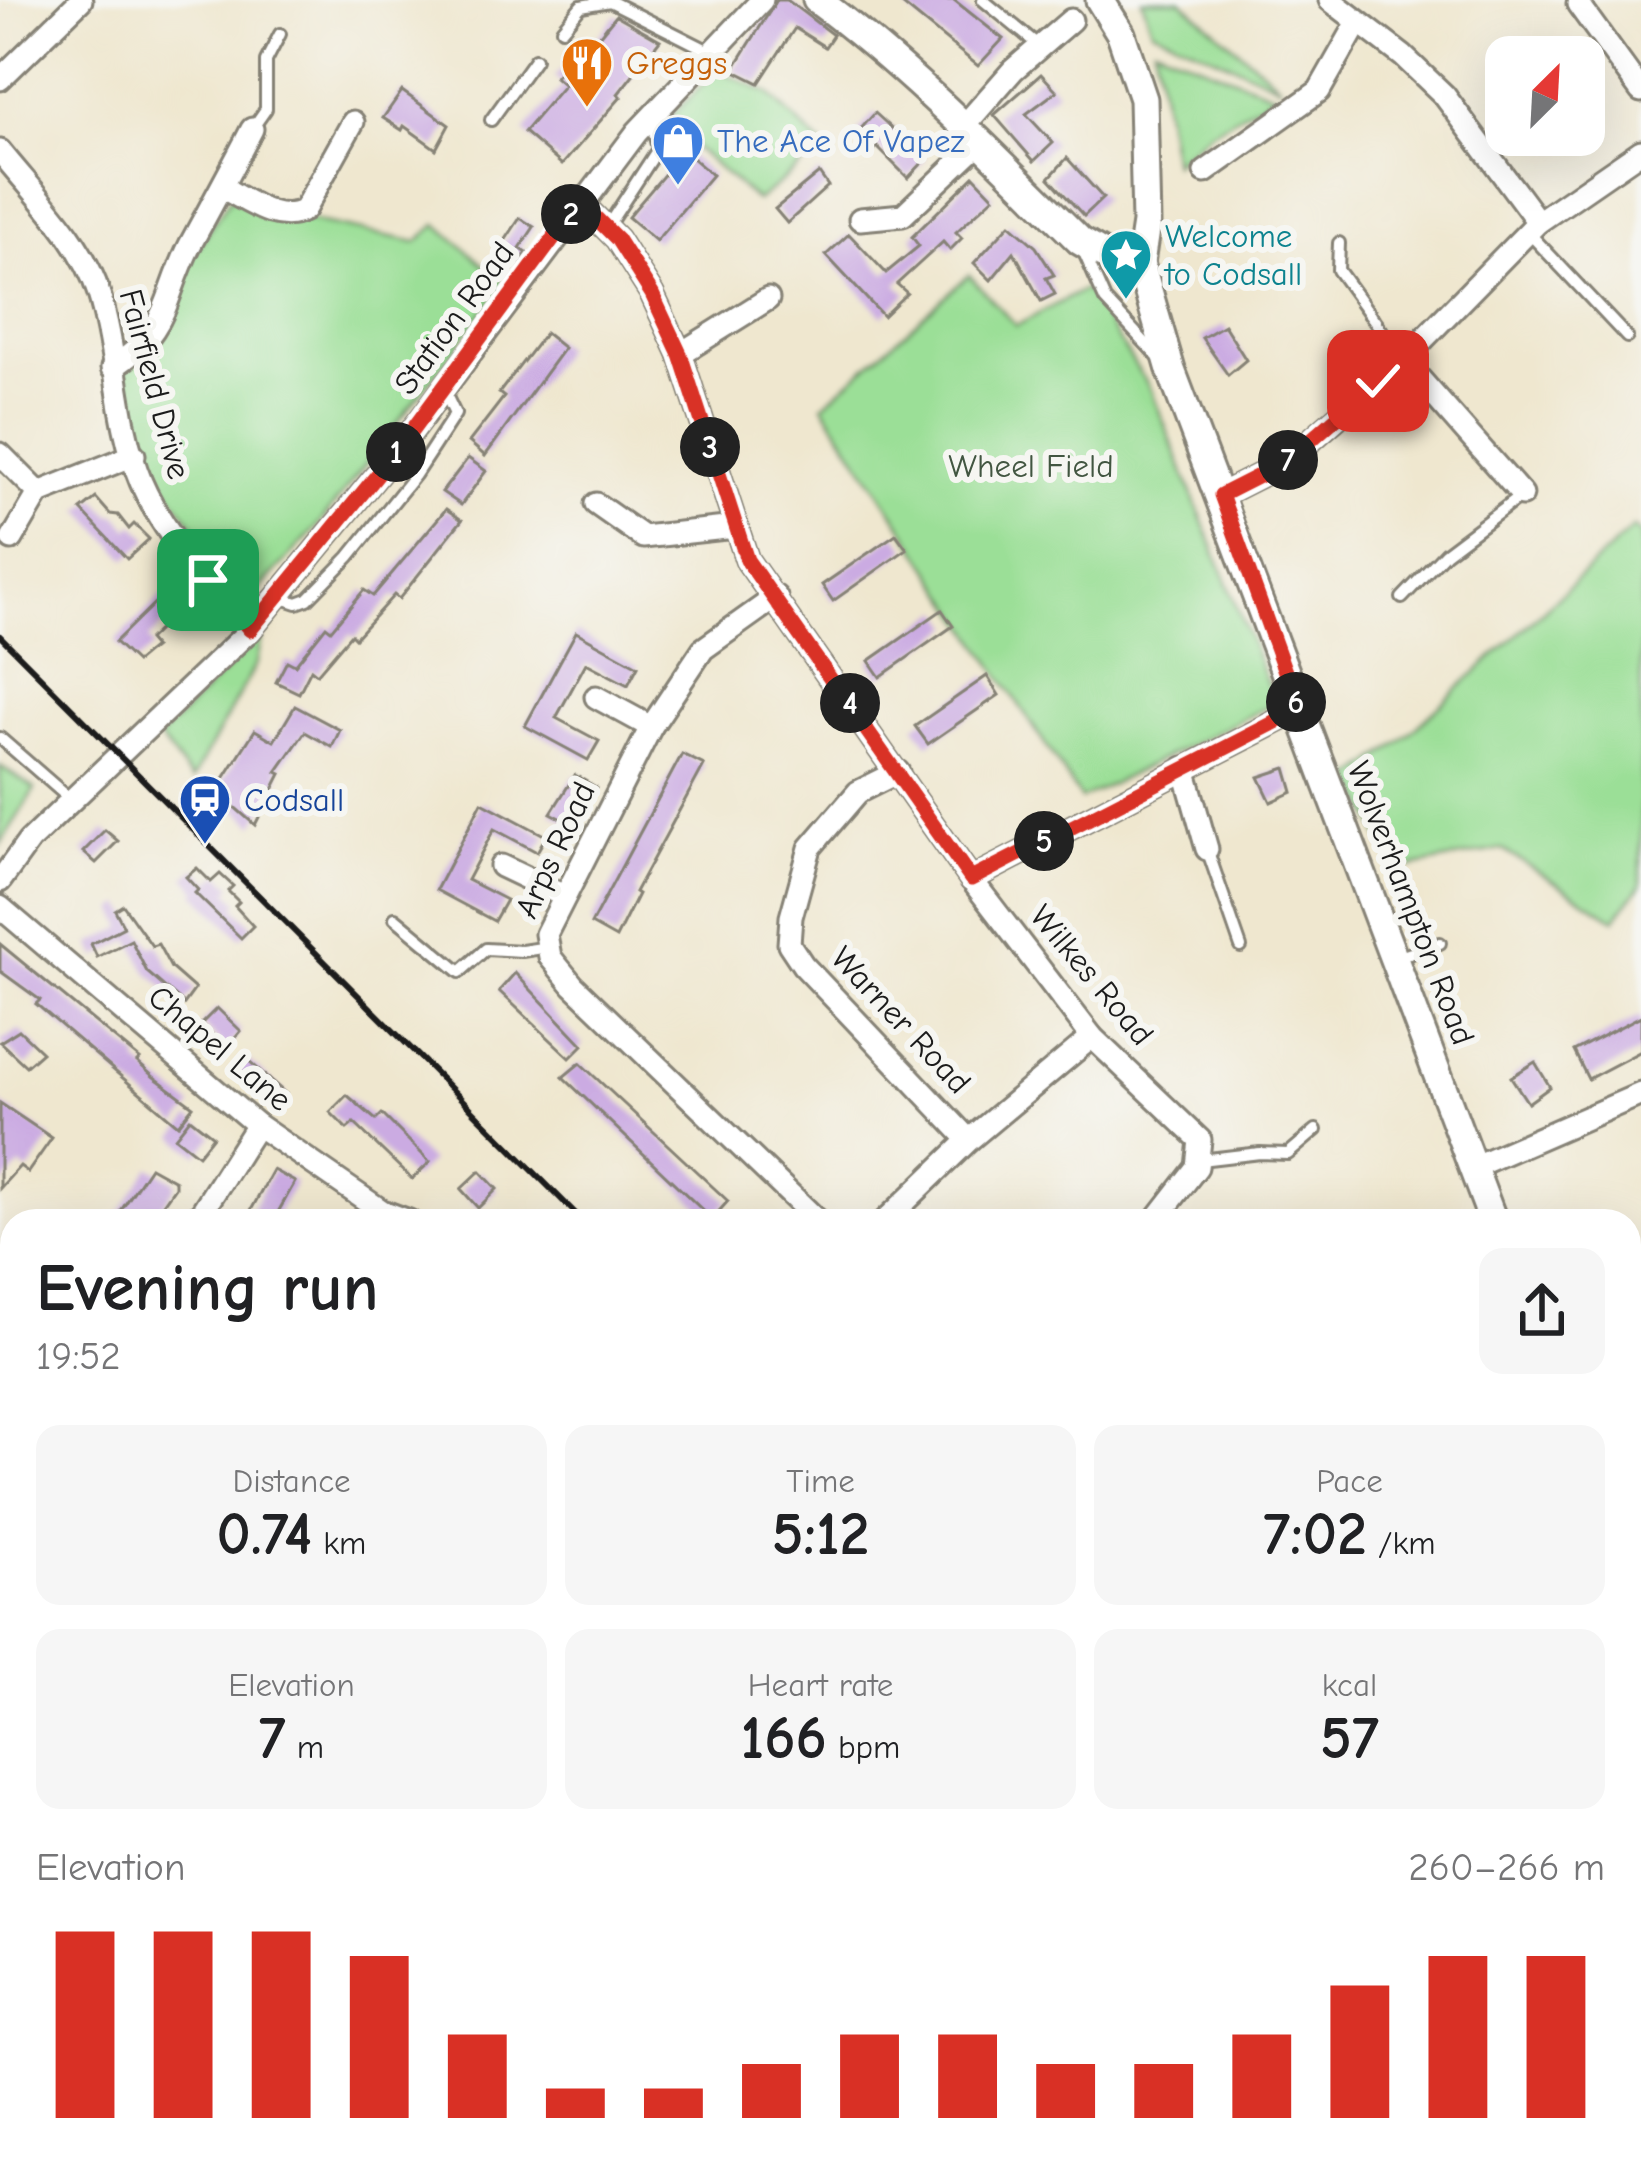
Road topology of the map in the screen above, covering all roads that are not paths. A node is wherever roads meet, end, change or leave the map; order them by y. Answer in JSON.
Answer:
{"nodes":[{"id":1,"x":81,"y":0,"type":"edge"},
{"id":2,"x":762,"y":0,"type":"edge"},
{"id":3,"x":817,"y":0,"type":"edge"},
{"id":4,"x":983,"y":0,"type":"edge"},
{"id":5,"x":1100,"y":0,"type":"edge"},
{"id":6,"x":1330,"y":0,"type":"edge"},
{"id":7,"x":1578,"y":4,"type":"dead end"},
{"id":8,"x":1071,"y":20,"type":"dead end"},
{"id":9,"x":1357,"y":24,"type":"junction"},
{"id":10,"x":562,"y":29,"type":"dead end"},
{"id":11,"x":280,"y":34,"type":"dead end"},
{"id":12,"x":1038,"y":45,"type":"junction"},
{"id":13,"x":713,"y":53,"type":"junction"},
{"id":14,"x":535,"y":59,"type":"dead end"},
{"id":15,"x":0,"y":79,"type":"edge"},
{"id":16,"x":1641,"y":91,"type":"edge"},
{"id":17,"x":651,"y":117,"type":"junction"},
{"id":18,"x":491,"y":120,"type":"dead end"},
{"id":19,"x":353,"y":122,"type":"dead end"},
{"id":20,"x":252,"y":129,"type":"joint"},
{"id":21,"x":972,"y":134,"type":"junction"},
{"id":22,"x":0,"y":151,"type":"edge"},
{"id":23,"x":1641,"y":151,"type":"edge"},
{"id":24,"x":1205,"y":172,"type":"dead end"},
{"id":25,"x":223,"y":188,"type":"junction"},
{"id":26,"x":580,"y":202,"type":"junction"},
{"id":27,"x":860,"y":219,"type":"dead end"},
{"id":28,"x":608,"y":227,"type":"junction"},
{"id":29,"x":1533,"y":227,"type":"junction"},
{"id":30,"x":1080,"y":241,"type":"junction"},
{"id":31,"x":1339,"y":243,"type":"dead end"},
{"id":32,"x":1140,"y":262,"type":"junction"},
{"id":33,"x":768,"y":299,"type":"dead end"},
{"id":34,"x":1627,"y":337,"type":"dead end"},
{"id":35,"x":680,"y":354,"type":"junction"},
{"id":36,"x":1403,"y":359,"type":"junction"},
{"id":37,"x":112,"y":368,"type":"junction"},
{"id":38,"x":1171,"y":370,"type":"junction"},
{"id":39,"x":443,"y":388,"type":"junction"},
{"id":40,"x":0,"y":454,"type":"edge"},
{"id":41,"x":134,"y":455,"type":"junction"},
{"id":42,"x":38,"y":494,"type":"junction"},
{"id":43,"x":1221,"y":495,"type":"junction"},
{"id":44,"x":1522,"y":495,"type":"joint"},
{"id":45,"x":596,"y":504,"type":"dead end"},
{"id":46,"x":736,"y":527,"type":"junction"},
{"id":47,"x":12,"y":538,"type":"dead end"},
{"id":48,"x":274,"y":596,"type":"junction"},
{"id":49,"x":776,"y":597,"type":"junction"},
{"id":50,"x":1402,"y":598,"type":"dead end"},
{"id":51,"x":250,"y":630,"type":"junction"},
{"id":52,"x":596,"y":697,"type":"dead end"},
{"id":53,"x":1299,"y":710,"type":"junction"},
{"id":54,"x":651,"y":727,"type":"junction"},
{"id":55,"x":0,"y":738,"type":"edge"},
{"id":56,"x":1184,"y":769,"type":"junction"},
{"id":57,"x":898,"y":772,"type":"junction"},
{"id":58,"x":73,"y":802,"type":"junction"},
{"id":59,"x":1207,"y":849,"type":"joint"},
{"id":60,"x":501,"y":866,"type":"dead end"},
{"id":61,"x":971,"y":879,"type":"junction"},
{"id":62,"x":0,"y":881,"type":"edge"},
{"id":63,"x":565,"y":896,"type":"junction"},
{"id":64,"x":0,"y":907,"type":"edge"},
{"id":65,"x":395,"y":918,"type":"dead end"},
{"id":66,"x":1440,"y":943,"type":"dead end"},
{"id":67,"x":1241,"y":946,"type":"dead end"},
{"id":68,"x":548,"y":947,"type":"junction"},
{"id":69,"x":1394,"y":959,"type":"junction"},
{"id":70,"x":1092,"y":1037,"type":"junction"},
{"id":71,"x":1641,"y":1094,"type":"edge"},
{"id":72,"x":257,"y":1125,"type":"junction"},
{"id":73,"x":1316,"y":1130,"type":"dead end"},
{"id":74,"x":969,"y":1140,"type":"junction"},
{"id":75,"x":1199,"y":1160,"type":"junction"},
{"id":76,"x":1472,"y":1167,"type":"junction"},
{"id":77,"x":204,"y":1209,"type":"edge"},
{"id":78,"x":379,"y":1209,"type":"edge"},
{"id":79,"x":806,"y":1209,"type":"edge"},
{"id":80,"x":897,"y":1209,"type":"edge"},
{"id":81,"x":1165,"y":1209,"type":"edge"},
{"id":82,"x":1488,"y":1209,"type":"edge"}],
"edges":[{"from":1,"to":15,"type":"street"},
{"from":2,"to":13,"type":"street","name":"Station Road"},
{"from":3,"to":21,"type":"street"},
{"from":4,"to":12,"type":"lane"},
{"from":5,"to":32,"type":"street"},
{"from":6,"to":9,"type":"street"},
{"from":7,"to":16,"type":"street"},
{"from":8,"to":12,"type":"street"},
{"from":9,"to":24,"type":"street"},
{"from":9,"to":29,"type":"street"},
{"from":10,"to":13,"type":"lane"},
{"from":11,"to":20,"type":"lane"},
{"from":12,"to":21,"type":"street"},
{"from":13,"to":17,"type":"street","name":"Station Road"},
{"from":14,"to":18,"type":"lane"},
{"from":17,"to":26,"type":"street","name":"Station Road"},
{"from":17,"to":28,"type":"lane"},
{"from":19,"to":25,"type":"street"},
{"from":20,"to":25,"type":"street"},
{"from":21,"to":27,"type":"street"},
{"from":21,"to":30,"type":"street"},
{"from":22,"to":37,"type":"street","name":"Fairfield Drive"},
{"from":23,"to":29,"type":"street"},
{"from":25,"to":37,"type":"street"},
{"from":26,"to":28,"type":"street","name":"Wilkes Road"},
{"from":26,"to":39,"type":"street","name":"Station Road"},
{"from":28,"to":35,"type":"street","name":"Wilkes Road"},
{"from":29,"to":34,"type":"lane"},
{"from":29,"to":36,"type":"street"},
{"from":30,"to":32,"type":"street"},
{"from":30,"to":38,"type":"lane"},
{"from":31,"to":36,"type":"lane"},
{"from":32,"to":38,"type":"street","name":"Wolverhampton Road"},
{"from":33,"to":35,"type":"street"},
{"from":35,"to":46,"type":"street","name":"Wilkes Road"},
{"from":36,"to":43,"type":"street"},
{"from":36,"to":44,"type":"street"},
{"from":37,"to":41,"type":"street","name":"Fairfield Drive"},
{"from":38,"to":43,"type":"street","name":"Wolverhampton Road"},
{"from":39,"to":48,"type":"street","name":"Station Road"},
{"from":39,"to":48,"type":"lane"},
{"from":40,"to":42,"type":"street"},
{"from":41,"to":42,"type":"street"},
{"from":41,"to":51,"type":"street","name":"Fairfield Drive"},
{"from":42,"to":47,"type":"street"},
{"from":43,"to":53,"type":"street","name":"Wolverhampton Road"},
{"from":44,"to":50,"type":"lane"},
{"from":45,"to":46,"type":"street"},
{"from":46,"to":49,"type":"street","name":"Wilkes Road"},
{"from":48,"to":51,"type":"street","name":"Station Road"},
{"from":49,"to":54,"type":"street","name":"Arps Road"},
{"from":49,"to":57,"type":"street","name":"Wilkes Road"},
{"from":51,"to":58,"type":"street","name":"Station Road"},
{"from":52,"to":54,"type":"street"},
{"from":53,"to":56,"type":"street"},
{"from":53,"to":69,"type":"street","name":"Wolverhampton Road"},
{"from":54,"to":63,"type":"street","name":"Arps Road"},
{"from":55,"to":58,"type":"lane"},
{"from":56,"to":59,"type":"street"},
{"from":56,"to":61,"type":"street"},
{"from":57,"to":61,"type":"street","name":"Wilkes Road"},
{"from":57,"to":74,"type":"street","name":"Warner Road"},
{"from":58,"to":62,"type":"street","name":"Station Road"},
{"from":59,"to":67,"type":"lane"},
{"from":60,"to":63,"type":"street"},
{"from":61,"to":70,"type":"street","name":"Wilkes Road"},
{"from":63,"to":68,"type":"street","name":"Arps Road"},
{"from":64,"to":72,"type":"street","name":"Chapel Lane"},
{"from":65,"to":68,"type":"lane"},
{"from":66,"to":69,"type":"lane"},
{"from":68,"to":79,"type":"street","name":"Arps Road"},
{"from":69,"to":76,"type":"street","name":"Wolverhampton Road"},
{"from":70,"to":74,"type":"street"},
{"from":70,"to":75,"type":"street","name":"Wilkes Road"},
{"from":71,"to":76,"type":"street"},
{"from":72,"to":77,"type":"street"},
{"from":72,"to":78,"type":"street","name":"Chapel Lane"},
{"from":73,"to":75,"type":"lane"},
{"from":74,"to":80,"type":"street"},
{"from":75,"to":81,"type":"street"},
{"from":76,"to":82,"type":"street","name":"Wolverhampton Road"}]}
